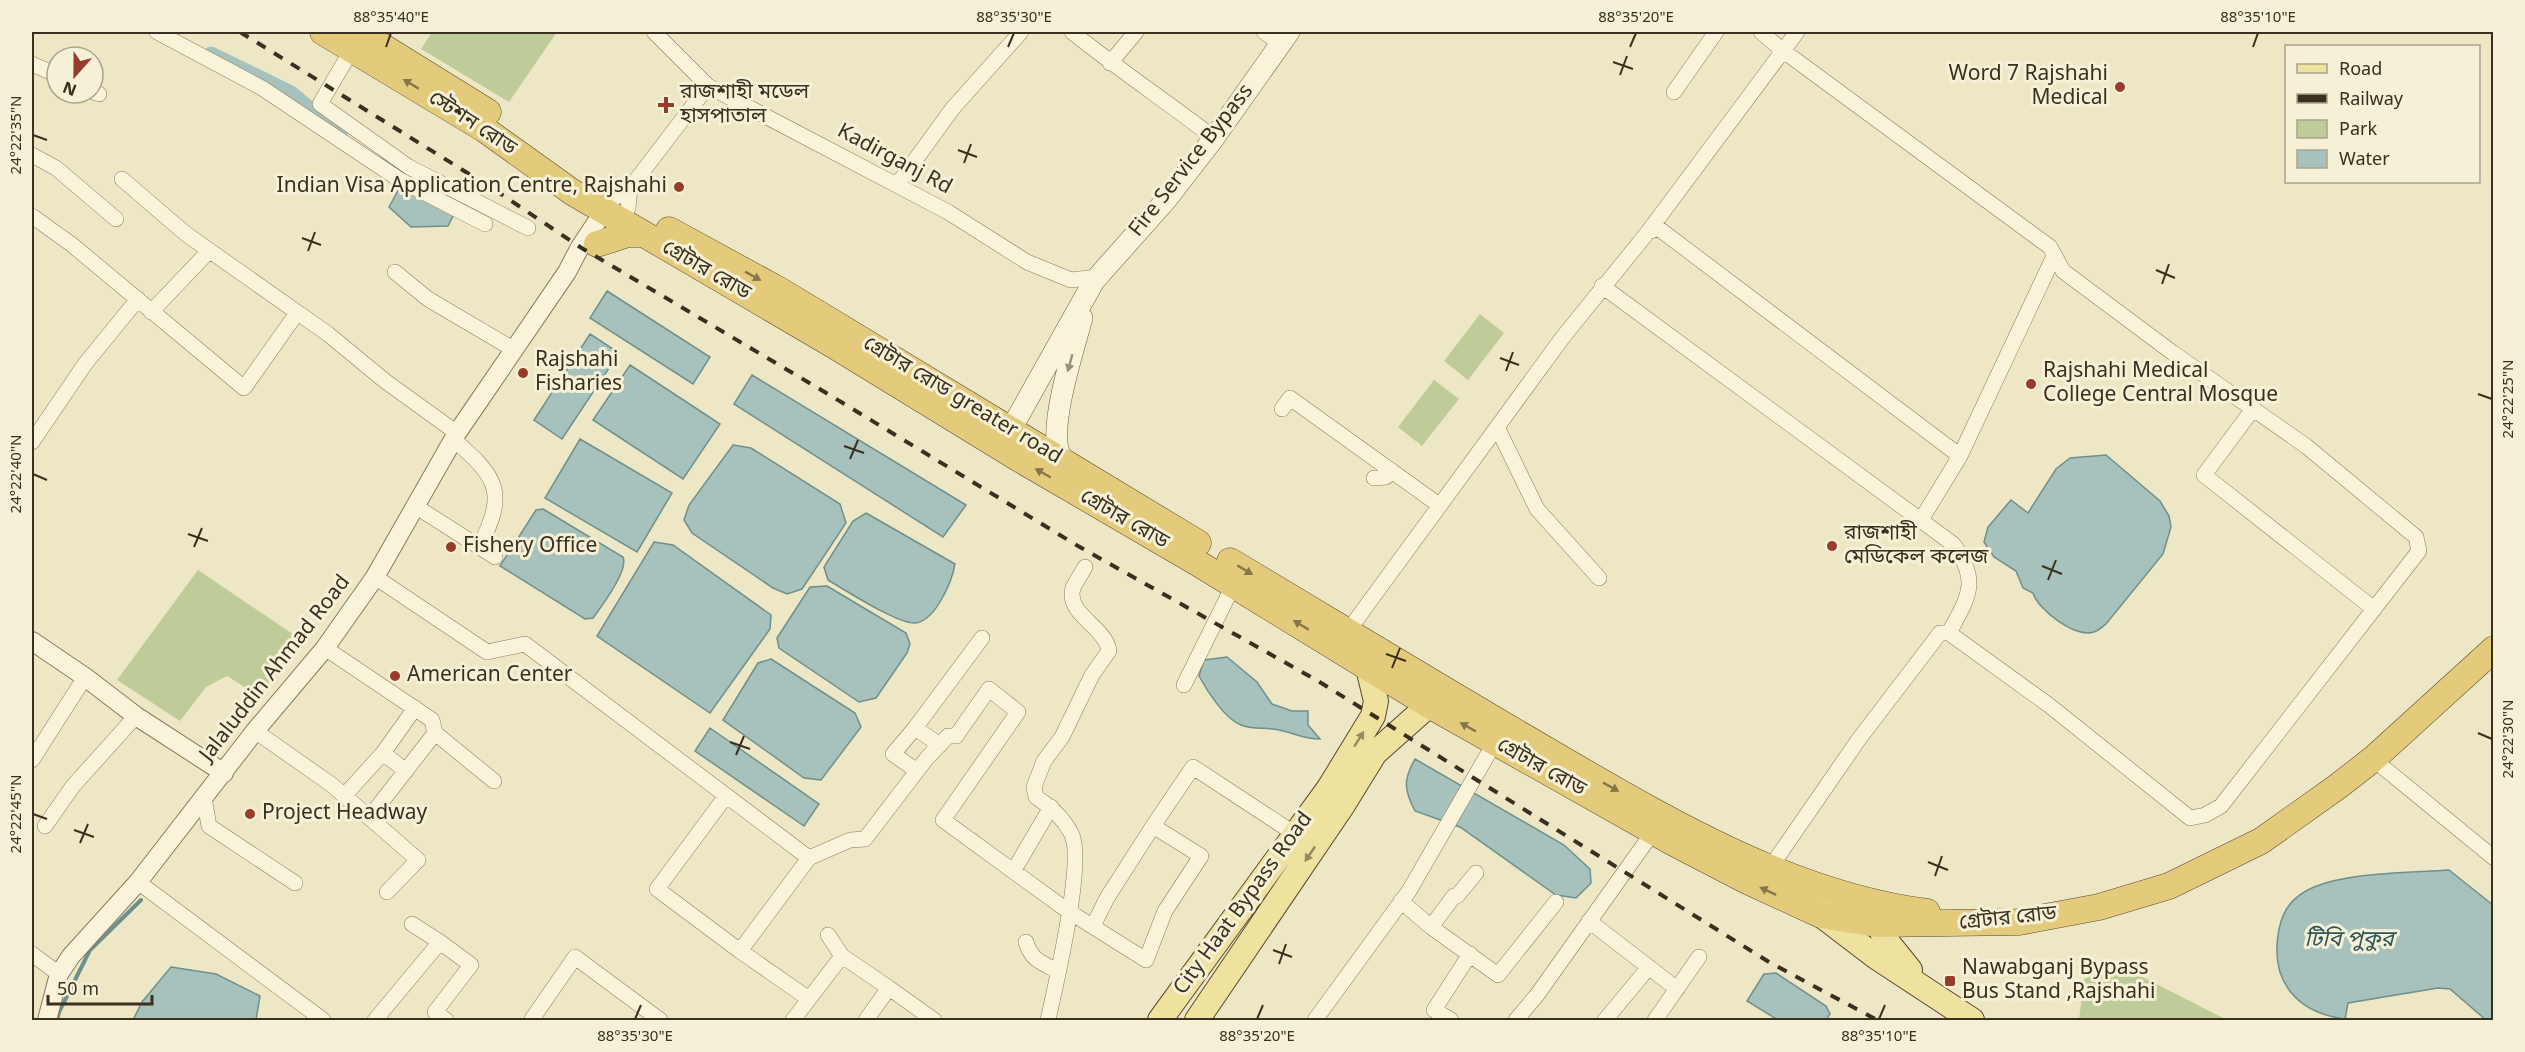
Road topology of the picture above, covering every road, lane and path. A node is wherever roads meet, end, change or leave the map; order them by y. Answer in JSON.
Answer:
{"nodes":[{"id":1,"x":157,"y":32,"type":"edge"},
{"id":2,"x":323,"y":32,"type":"edge"},
{"id":3,"x":654,"y":32,"type":"edge"},
{"id":4,"x":1021,"y":32,"type":"edge"},
{"id":5,"x":1072,"y":32,"type":"edge"},
{"id":6,"x":1136,"y":32,"type":"edge"},
{"id":7,"x":1716,"y":32,"type":"edge"},
{"id":8,"x":1761,"y":32,"type":"edge"},
{"id":9,"x":1797,"y":32,"type":"edge"},
{"id":10,"x":1278,"y":36,"type":"edge"},
{"id":11,"x":356,"y":40,"type":"edge"},
{"id":12,"x":1782,"y":50,"type":"junction"},
{"id":13,"x":1110,"y":63,"type":"junction"},
{"id":14,"x":708,"y":86,"type":"junction"},
{"id":15,"x":1674,"y":92,"type":"dead end"},
{"id":16,"x":1214,"y":138,"type":"junction"},
{"id":17,"x":363,"y":146,"type":"junction"},
{"id":18,"x":32,"y":155,"type":"edge"},
{"id":19,"x":404,"y":173,"type":"junction"},
{"id":20,"x":122,"y":179,"type":"dead end"},
{"id":21,"x":897,"y":185,"type":"junction"},
{"id":22,"x":612,"y":204,"type":"junction"},
{"id":23,"x":32,"y":216,"type":"edge"},
{"id":24,"x":116,"y":219,"type":"dead end"},
{"id":25,"x":485,"y":224,"type":"dead end"},
{"id":26,"x":528,"y":228,"type":"dead end"},
{"id":27,"x":1648,"y":232,"type":"junction"},
{"id":28,"x":642,"y":234,"type":"junction"},
{"id":29,"x":592,"y":241,"type":"junction"},
{"id":30,"x":209,"y":251,"type":"junction"},
{"id":31,"x":2054,"y":256,"type":"junction"},
{"id":32,"x":395,"y":272,"type":"dead end"},
{"id":33,"x":1094,"y":281,"type":"junction"},
{"id":34,"x":1602,"y":286,"type":"junction"},
{"id":35,"x":138,"y":299,"type":"junction"},
{"id":36,"x":151,"y":312,"type":"junction"},
{"id":37,"x":297,"y":313,"type":"junction"},
{"id":38,"x":513,"y":349,"type":"junction"},
{"id":39,"x":1281,"y":409,"type":"dead end"},
{"id":40,"x":2253,"y":409,"type":"junction"},
{"id":41,"x":1497,"y":427,"type":"junction"},
{"id":42,"x":1011,"y":429,"type":"junction"},
{"id":43,"x":455,"y":436,"type":"junction"},
{"id":44,"x":32,"y":442,"type":"edge"},
{"id":45,"x":1960,"y":456,"type":"junction"},
{"id":46,"x":1066,"y":464,"type":"junction"},
{"id":47,"x":1391,"y":470,"type":"junction"},
{"id":48,"x":1374,"y":478,"type":"dead end"},
{"id":49,"x":1440,"y":505,"type":"junction"},
{"id":50,"x":415,"y":506,"type":"junction"},
{"id":51,"x":1921,"y":520,"type":"junction"},
{"id":52,"x":479,"y":547,"type":"junction"},
{"id":53,"x":495,"y":557,"type":"dead end"},
{"id":54,"x":1085,"y":567,"type":"dead end"},
{"id":55,"x":375,"y":577,"type":"junction"},
{"id":56,"x":1599,"y":578,"type":"dead end"},
{"id":57,"x":1234,"y":584,"type":"junction"},
{"id":58,"x":2374,"y":609,"type":"junction"},
{"id":59,"x":1348,"y":631,"type":"junction"},
{"id":60,"x":1949,"y":633,"type":"junction"},
{"id":61,"x":2493,"y":635,"type":"edge"},
{"id":62,"x":982,"y":638,"type":"dead end"},
{"id":63,"x":32,"y":641,"type":"edge"},
{"id":64,"x":325,"y":648,"type":"junction"},
{"id":65,"x":2493,"y":649,"type":"edge"},
{"id":66,"x":1367,"y":664,"type":"junction"},
{"id":67,"x":85,"y":677,"type":"junction"},
{"id":68,"x":1184,"y":685,"type":"dead end"},
{"id":69,"x":2434,"y":695,"type":"junction"},
{"id":70,"x":1429,"y":705,"type":"junction"},
{"id":71,"x":415,"y":708,"type":"junction"},
{"id":72,"x":136,"y":716,"type":"junction"},
{"id":73,"x":915,"y":728,"type":"junction"},
{"id":74,"x":255,"y":731,"type":"junction"},
{"id":75,"x":435,"y":734,"type":"junction"},
{"id":76,"x":1495,"y":742,"type":"junction"},
{"id":77,"x":940,"y":745,"type":"junction"},
{"id":78,"x":382,"y":753,"type":"junction"},
{"id":79,"x":2373,"y":759,"type":"junction"},
{"id":80,"x":32,"y":760,"type":"edge"},
{"id":81,"x":406,"y":771,"type":"junction"},
{"id":82,"x":917,"y":771,"type":"junction"},
{"id":83,"x":224,"y":773,"type":"junction"},
{"id":84,"x":494,"y":781,"type":"dead end"},
{"id":85,"x":345,"y":796,"type":"junction"},
{"id":86,"x":726,"y":796,"type":"junction"},
{"id":87,"x":1336,"y":797,"type":"junction"},
{"id":88,"x":204,"y":798,"type":"junction"},
{"id":89,"x":1051,"y":807,"type":"junction"},
{"id":90,"x":369,"y":818,"type":"junction"},
{"id":91,"x":45,"y":826,"type":"dead end"},
{"id":92,"x":1153,"y":826,"type":"junction"},
{"id":93,"x":1653,"y":831,"type":"junction"},
{"id":94,"x":1295,"y":834,"type":"junction"},
{"id":95,"x":809,"y":858,"type":"junction"},
{"id":96,"x":2493,"y":858,"type":"edge"},
{"id":97,"x":1770,"y":868,"type":"junction"},
{"id":98,"x":1014,"y":870,"type":"junction"},
{"id":99,"x":1476,"y":873,"type":"dead end"},
{"id":100,"x":138,"y":882,"type":"junction"},
{"id":101,"x":296,"y":883,"type":"dead end"},
{"id":102,"x":1832,"y":889,"type":"junction"},
{"id":103,"x":387,"y":892,"type":"dead end"},
{"id":104,"x":1865,"y":899,"type":"junction"},
{"id":105,"x":1401,"y":902,"type":"junction"},
{"id":106,"x":1556,"y":902,"type":"dead end"},
{"id":107,"x":1068,"y":911,"type":"junction"},
{"id":108,"x":1821,"y":915,"type":"junction"},
{"id":109,"x":1589,"y":921,"type":"junction"},
{"id":110,"x":412,"y":924,"type":"dead end"},
{"id":111,"x":1877,"y":924,"type":"junction"},
{"id":112,"x":1093,"y":926,"type":"junction"},
{"id":113,"x":1431,"y":927,"type":"junction"},
{"id":114,"x":828,"y":935,"type":"dead end"},
{"id":115,"x":440,"y":942,"type":"junction"},
{"id":116,"x":1026,"y":942,"type":"dead end"},
{"id":117,"x":740,"y":951,"type":"junction"},
{"id":118,"x":32,"y":954,"type":"edge"},
{"id":119,"x":1470,"y":954,"type":"junction"},
{"id":120,"x":842,"y":956,"type":"junction"},
{"id":121,"x":1699,"y":957,"type":"dead end"},
{"id":122,"x":1649,"y":967,"type":"junction"},
{"id":123,"x":1058,"y":971,"type":"junction"},
{"id":124,"x":59,"y":974,"type":"junction"},
{"id":125,"x":889,"y":988,"type":"junction"},
{"id":126,"x":1677,"y":989,"type":"junction"},
{"id":127,"x":809,"y":999,"type":"junction"},
{"id":128,"x":1939,"y":999,"type":"junction"},
{"id":129,"x":1320,"y":1018,"type":"edge"},
{"id":130,"x":47,"y":1020,"type":"edge"},
{"id":131,"x":322,"y":1020,"type":"edge"},
{"id":132,"x":375,"y":1020,"type":"edge"},
{"id":133,"x":446,"y":1020,"type":"edge"},
{"id":134,"x":533,"y":1020,"type":"edge"},
{"id":135,"x":660,"y":1020,"type":"edge"},
{"id":136,"x":793,"y":1020,"type":"edge"},
{"id":137,"x":866,"y":1020,"type":"edge"},
{"id":138,"x":934,"y":1020,"type":"edge"},
{"id":139,"x":1048,"y":1020,"type":"edge"},
{"id":140,"x":1160,"y":1020,"type":"edge"},
{"id":141,"x":1197,"y":1020,"type":"edge"},
{"id":142,"x":1450,"y":1020,"type":"edge"},
{"id":143,"x":1516,"y":1020,"type":"edge"},
{"id":144,"x":1605,"y":1020,"type":"edge"},
{"id":145,"x":1655,"y":1020,"type":"edge"},
{"id":146,"x":1972,"y":1020,"type":"edge"}],
"edges":[{"from":1,"to":17,"type":"street"},
{"from":2,"to":11,"type":"highway","name":"স্টেশন রোড"},
{"from":3,"to":14,"type":"street","name":"Kadirganj Rd"},
{"from":4,"to":21,"type":"street"},
{"from":5,"to":13,"type":"street"},
{"from":6,"to":13,"type":"street"},
{"from":7,"to":15,"type":"street"},
{"from":8,"to":12,"type":"street"},
{"from":9,"to":12,"type":"street"},
{"from":10,"to":16,"type":"main road","name":"Fire Service Bypass"},
{"from":11,"to":17,"type":"street"},
{"from":11,"to":22,"type":"highway","name":"স্টেশন রোড"},
{"from":12,"to":27,"type":"street"},
{"from":12,"to":31,"type":"street"},
{"from":13,"to":16,"type":"street"},
{"from":14,"to":21,"type":"street","name":"Kadirganj Rd"},
{"from":14,"to":22,"type":"street"},
{"from":16,"to":33,"type":"main road","name":"Fire Service Bypass"},
{"from":17,"to":19,"type":"street"},
{"from":18,"to":24,"type":"street"},
{"from":19,"to":25,"type":"street"},
{"from":19,"to":26,"type":"street"},
{"from":20,"to":30,"type":"street"},
{"from":21,"to":33,"type":"street","name":"Kadirganj Rd"},
{"from":22,"to":28,"type":"highway","name":"গ্রেটার রোড"},
{"from":22,"to":29,"type":"street","name":"Jalaluddin Ahmad Road"},
{"from":22,"to":29,"type":"highway"},
{"from":22,"to":42,"type":"highway","name":"গ্রেটার রোড greater road","one_way":true},
{"from":23,"to":35,"type":"street"},
{"from":27,"to":34,"type":"street"},
{"from":27,"to":45,"type":"street"},
{"from":28,"to":29,"type":"highway"},
{"from":57,"to":28,"type":"highway","name":"গ্রেটার রোড","one_way":true},
{"from":29,"to":38,"type":"street","name":"Jalaluddin Ahmad Road"},
{"from":30,"to":36,"type":"street"},
{"from":30,"to":37,"type":"street"},
{"from":31,"to":40,"type":"street"},
{"from":31,"to":45,"type":"street"},
{"from":32,"to":38,"type":"street"},
{"from":33,"to":42,"type":"main road","name":"Fire Service Bypass"},
{"from":33,"to":46,"type":"main road","name":"Fire Service Bypass","one_way":true},
{"from":34,"to":41,"type":"street"},
{"from":34,"to":51,"type":"street"},
{"from":35,"to":36,"type":"street"},
{"from":35,"to":44,"type":"street"},
{"from":36,"to":37,"type":"street"},
{"from":37,"to":43,"type":"street"},
{"from":38,"to":43,"type":"street","name":"Jalaluddin Ahmad Road"},
{"from":39,"to":47,"type":"street"},
{"from":40,"to":58,"type":"street"},
{"from":40,"to":58,"type":"street"},
{"from":41,"to":49,"type":"street"},
{"from":41,"to":56,"type":"street"},
{"from":42,"to":46,"type":"highway","name":"গ্রেটার রোড greater road"},
{"from":43,"to":50,"type":"street","name":"Jalaluddin Ahmad Road"},
{"from":43,"to":52,"type":"street"},
{"from":45,"to":51,"type":"street"},
{"from":46,"to":59,"type":"highway","name":"গ্রেটার রোড greater road","one_way":true},
{"from":47,"to":48,"type":"street"},
{"from":47,"to":49,"type":"street"},
{"from":49,"to":59,"type":"street"},
{"from":50,"to":52,"type":"street"},
{"from":50,"to":55,"type":"street","name":"Jalaluddin Ahmad Road"},
{"from":51,"to":60,"type":"street"},
{"from":52,"to":53,"type":"street"},
{"from":54,"to":89,"type":"street"},
{"from":55,"to":64,"type":"street","name":"Jalaluddin Ahmad Road"},
{"from":55,"to":86,"type":"street"},
{"from":66,"to":57,"type":"highway","name":"গ্রেটার রোড","one_way":true},
{"from":57,"to":68,"type":"street"},
{"from":58,"to":60,"type":"street"},
{"from":59,"to":97,"type":"highway","name":"গ্রেটার রোড greater road","one_way":true},
{"from":60,"to":97,"type":"street"},
{"from":61,"to":69,"type":"highway","name":"গ্রেটার রোড"},
{"from":62,"to":73,"type":"street"},
{"from":63,"to":67,"type":"street"},
{"from":64,"to":71,"type":"street"},
{"from":64,"to":74,"type":"street","name":"Jalaluddin Ahmad Road"},
{"from":65,"to":69,"type":"highway","name":"গ্রেটার রোড"},
{"from":66,"to":70,"type":"highway","name":"গ্রেটার রোড"},
{"from":87,"to":66,"type":"main road","one_way":true},
{"from":67,"to":72,"type":"street"},
{"from":67,"to":80,"type":"street"},
{"from":69,"to":79,"type":"highway","name":"গ্রেটার রোড"},
{"from":69,"to":104,"type":"highway","name":"গ্রেটার রোড"},
{"from":76,"to":70,"type":"highway","name":"গ্রেটার রোড","one_way":true},
{"from":70,"to":87,"type":"main road"},
{"from":71,"to":75,"type":"street"},
{"from":71,"to":78,"type":"street"},
{"from":72,"to":83,"type":"street"},
{"from":72,"to":91,"type":"street"},
{"from":73,"to":77,"type":"street"},
{"from":73,"to":82,"type":"street"},
{"from":74,"to":83,"type":"street","name":"Jalaluddin Ahmad Road"},
{"from":74,"to":85,"type":"street"},
{"from":75,"to":81,"type":"street"},
{"from":75,"to":84,"type":"street"},
{"from":76,"to":93,"type":"highway","name":"গ্রেটার রোড"},
{"from":76,"to":105,"type":"street"},
{"from":77,"to":82,"type":"street"},
{"from":77,"to":98,"type":"street"},
{"from":78,"to":81,"type":"street"},
{"from":78,"to":85,"type":"street"},
{"from":79,"to":96,"type":"street"},
{"from":79,"to":111,"type":"highway","name":"গ্রেটার রোড"},
{"from":81,"to":90,"type":"street"},
{"from":82,"to":95,"type":"street"},
{"from":83,"to":88,"type":"street","name":"Jalaluddin Ahmad Road"},
{"from":85,"to":90,"type":"street"},
{"from":86,"to":95,"type":"street"},
{"from":86,"to":117,"type":"street"},
{"from":87,"to":94,"type":"main road","name":"City Haat Bypass Road"},
{"from":87,"to":141,"type":"main road","name":"City Haat Bypass Road","one_way":true},
{"from":88,"to":100,"type":"street","name":"Jalaluddin Ahmad Road"},
{"from":88,"to":101,"type":"street"},
{"from":89,"to":98,"type":"street"},
{"from":89,"to":107,"type":"street"},
{"from":90,"to":103,"type":"street"},
{"from":92,"to":94,"type":"street"},
{"from":92,"to":112,"type":"street"},
{"from":92,"to":112,"type":"street"},
{"from":108,"to":93,"type":"highway","name":"গ্রেটার রোড","one_way":true},
{"from":93,"to":109,"type":"street"},
{"from":94,"to":140,"type":"main road","name":"City Haat Bypass Road"},
{"from":95,"to":117,"type":"street"},
{"from":97,"to":102,"type":"highway","name":"গ্রেটার রোড greater road"},
{"from":98,"to":107,"type":"street"},
{"from":99,"to":113,"type":"street"},
{"from":100,"to":124,"type":"street","name":"Jalaluddin Ahmad Road"},
{"from":100,"to":131,"type":"street"},
{"from":102,"to":104,"type":"highway","name":"গ্রেটার রোড"},
{"from":102,"to":108,"type":"main road"},
{"from":104,"to":111,"type":"main road"},
{"from":105,"to":113,"type":"street"},
{"from":105,"to":129,"type":"street"},
{"from":106,"to":119,"type":"street"},
{"from":107,"to":112,"type":"street"},
{"from":107,"to":123,"type":"street"},
{"from":108,"to":111,"type":"highway","name":"গ্রেটার রোড"},
{"from":108,"to":128,"type":"main road"},
{"from":109,"to":122,"type":"street"},
{"from":109,"to":143,"type":"street"},
{"from":110,"to":115,"type":"street"},
{"from":111,"to":128,"type":"main road"},
{"from":113,"to":119,"type":"street"},
{"from":114,"to":120,"type":"street"},
{"from":115,"to":132,"type":"street"},
{"from":115,"to":133,"type":"street"},
{"from":116,"to":123,"type":"street"},
{"from":117,"to":127,"type":"street"},
{"from":118,"to":124,"type":"street"},
{"from":119,"to":142,"type":"street"},
{"from":120,"to":125,"type":"street"},
{"from":120,"to":127,"type":"street"},
{"from":121,"to":126,"type":"street"},
{"from":122,"to":126,"type":"street"},
{"from":122,"to":144,"type":"street"},
{"from":123,"to":139,"type":"street"},
{"from":124,"to":130,"type":"street","name":"Jalaluddin Ahmad Road"},
{"from":125,"to":137,"type":"street"},
{"from":125,"to":138,"type":"street"},
{"from":126,"to":145,"type":"street"},
{"from":127,"to":136,"type":"street"},
{"from":128,"to":146,"type":"main road"},
{"from":134,"to":135,"type":"street"}]}
